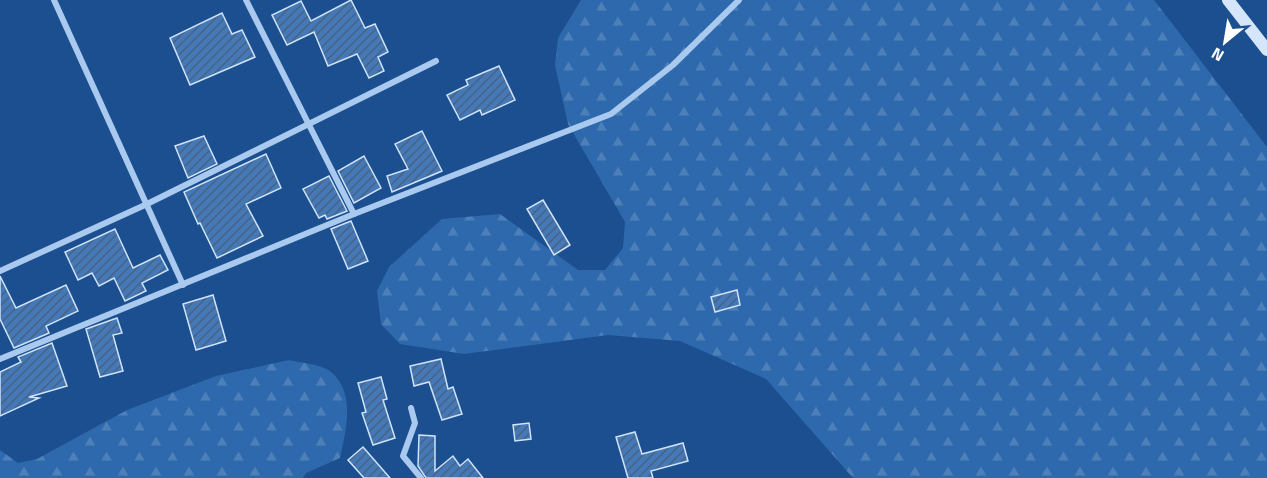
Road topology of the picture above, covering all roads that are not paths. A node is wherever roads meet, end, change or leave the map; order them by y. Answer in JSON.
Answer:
{"nodes":[{"id":1,"x":54,"y":0,"type":"edge"},
{"id":2,"x":246,"y":0,"type":"edge"},
{"id":3,"x":740,"y":0,"type":"edge"},
{"id":4,"x":1228,"y":0,"type":"edge"},
{"id":5,"x":1265,"y":43,"type":"edge"},
{"id":6,"x":436,"y":61,"type":"dead end"},
{"id":7,"x":308,"y":124,"type":"junction"},
{"id":8,"x":145,"y":205,"type":"junction"},
{"id":9,"x":354,"y":214,"type":"junction"},
{"id":10,"x":0,"y":271,"type":"edge"},
{"id":11,"x":183,"y":285,"type":"junction"},
{"id":12,"x":0,"y":359,"type":"edge"},
{"id":13,"x":411,"y":408,"type":"dead end"},
{"id":14,"x":421,"y":478,"type":"edge"}],
"edges":[{"from":1,"to":8,"type":"street"},
{"from":2,"to":7,"type":"street"},
{"from":3,"to":9,"type":"street"},
{"from":4,"to":5,"type":"street"},
{"from":6,"to":7,"type":"street"},
{"from":7,"to":8,"type":"street"},
{"from":7,"to":9,"type":"street"},
{"from":8,"to":10,"type":"street"},
{"from":8,"to":11,"type":"street"},
{"from":9,"to":11,"type":"street"},
{"from":11,"to":12,"type":"street"},
{"from":13,"to":14,"type":"street"}]}
